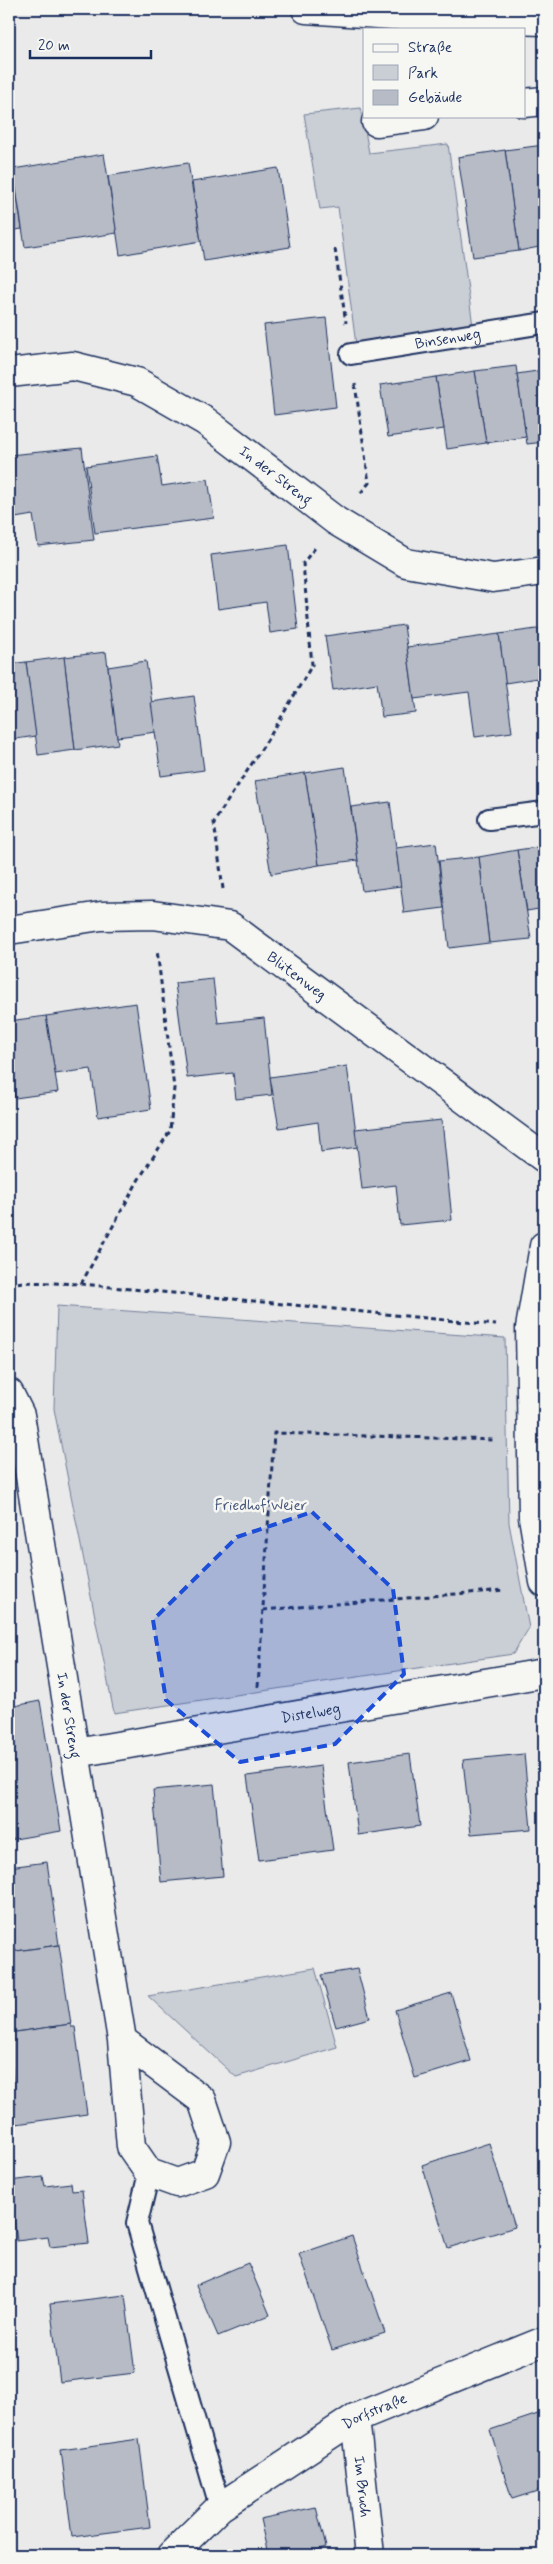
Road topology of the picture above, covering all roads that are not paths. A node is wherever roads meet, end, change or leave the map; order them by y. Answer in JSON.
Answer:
{"nodes":[{"id":1,"x":306,"y":9,"type":"edge"},
{"id":2,"x":544,"y":21,"type":"edge"},
{"id":3,"x":544,"y":101,"type":"edge"},
{"id":4,"x":526,"y":103,"type":"edge"},
{"id":5,"x":408,"y":118,"type":"edge"},
{"id":6,"x":376,"y":122,"type":"dead end"},
{"id":7,"x":544,"y":323,"type":"edge"},
{"id":8,"x":351,"y":354,"type":"road end"},
{"id":9,"x":9,"y":374,"type":"edge"},
{"id":10,"x":544,"y":571,"type":"edge"},
{"id":11,"x":544,"y":812,"type":"edge"},
{"id":12,"x":489,"y":819,"type":"dead end"},
{"id":13,"x":9,"y":930,"type":"edge"},
{"id":14,"x":544,"y":1158,"type":"edge"},
{"id":15,"x":544,"y":1246,"type":"edge"},
{"id":16,"x":9,"y":1393,"type":"edge"},
{"id":17,"x":544,"y":1582,"type":"edge"},
{"id":18,"x":544,"y":1673,"type":"edge"},
{"id":19,"x":76,"y":1753,"type":"junction"},
{"id":20,"x":122,"y":2040,"type":"junction"},
{"id":21,"x":149,"y":2173,"type":"junction"},
{"id":22,"x":544,"y":2341,"type":"edge"},
{"id":23,"x":355,"y":2418,"type":"junction"},
{"id":24,"x":220,"y":2507,"type":"junction"},
{"id":25,"x":171,"y":2555,"type":"edge"},
{"id":26,"x":370,"y":2555,"type":"edge"}],
"edges":[{"from":1,"to":2,"type":"street"},
{"from":3,"to":4,"type":"street"},
{"from":5,"to":6,"type":"street"},
{"from":7,"to":8,"type":"lane","name":"Binsenweg"},
{"from":9,"to":10,"type":"street","name":"In der Streng"},
{"from":11,"to":12,"type":"lane"},
{"from":13,"to":14,"type":"street","name":"Blütenweg"},
{"from":15,"to":17,"type":"street"},
{"from":16,"to":19,"type":"street","name":"In der Streng"},
{"from":18,"to":19,"type":"street","name":"Distelweg"},
{"from":19,"to":20,"type":"street","name":"In der Streng"},
{"from":20,"to":21,"type":"street","name":"In der Streng"},
{"from":20,"to":21,"type":"street"},
{"from":21,"to":24,"type":"lane"},
{"from":22,"to":23,"type":"street","name":"Dorfstraße"},
{"from":23,"to":24,"type":"street","name":"Dorfstraße"},
{"from":23,"to":26,"type":"street","name":"Im Bruch"},
{"from":24,"to":25,"type":"street","name":"Dorfstraße"}]}
